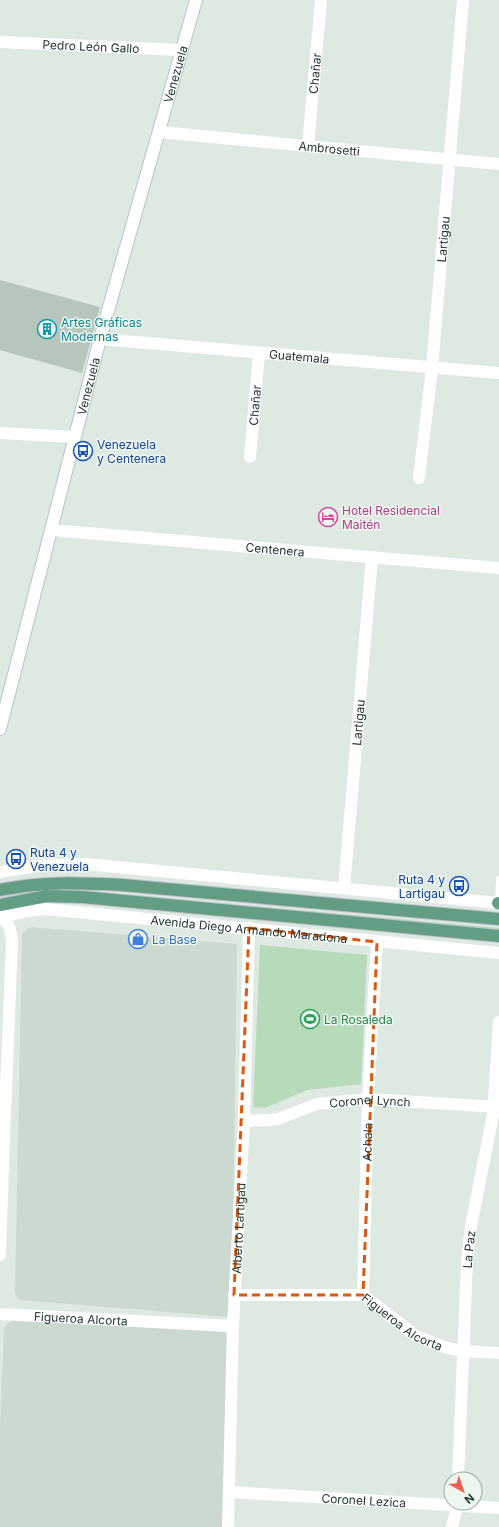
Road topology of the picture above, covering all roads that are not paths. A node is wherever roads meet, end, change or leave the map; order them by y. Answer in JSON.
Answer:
{"nodes":[{"id":1,"x":196,"y":0,"type":"edge"},
{"id":2,"x":321,"y":0,"type":"edge"},
{"id":3,"x":463,"y":0,"type":"edge"},
{"id":4,"x":0,"y":42,"type":"edge"},
{"id":5,"x":181,"y":50,"type":"junction"},
{"id":6,"x":159,"y":132,"type":"junction"},
{"id":7,"x":308,"y":146,"type":"junction"},
{"id":8,"x":450,"y":160,"type":"junction"},
{"id":9,"x":499,"y":164,"type":"edge"},
{"id":10,"x":100,"y":339,"type":"junction"},
{"id":11,"x":259,"y":353,"type":"junction"},
{"id":12,"x":432,"y":368,"type":"junction"},
{"id":13,"x":499,"y":373,"type":"edge"},
{"id":14,"x":0,"y":434,"type":"edge"},
{"id":15,"x":74,"y":437,"type":"junction"},
{"id":16,"x":250,"y":457,"type":"dead end"},
{"id":17,"x":419,"y":478,"type":"dead end"},
{"id":18,"x":51,"y":530,"type":"junction"},
{"id":19,"x":372,"y":557,"type":"junction"},
{"id":20,"x":499,"y":568,"type":"edge"},
{"id":21,"x":0,"y":729,"type":"edge"},
{"id":22,"x":0,"y":872,"type":"edge"},
{"id":23,"x":499,"y":879,"type":"edge"},
{"id":24,"x":344,"y":888,"type":"junction"},
{"id":25,"x":0,"y":890,"type":"edge"},
{"id":26,"x":499,"y":903,"type":"edge"},
{"id":27,"x":0,"y":904,"type":"edge"},
{"id":28,"x":1,"y":915,"type":"edge"},
{"id":29,"x":499,"y":919,"type":"edge"},
{"id":30,"x":249,"y":928,"type":"junction"},
{"id":31,"x":499,"y":936,"type":"edge"},
{"id":32,"x":377,"y":942,"type":"junction"},
{"id":33,"x":499,"y":953,"type":"edge"},
{"id":34,"x":499,"y":1022,"type":"edge"},
{"id":35,"x":368,"y":1100,"type":"junction"},
{"id":36,"x":497,"y":1106,"type":"edge"},
{"id":37,"x":244,"y":1120,"type":"junction"},
{"id":38,"x":2,"y":1137,"type":"edge"},
{"id":39,"x":0,"y":1255,"type":"edge"},
{"id":40,"x":234,"y":1295,"type":"junction"},
{"id":41,"x":363,"y":1295,"type":"junction"},
{"id":42,"x":0,"y":1314,"type":"edge"},
{"id":43,"x":233,"y":1326,"type":"junction"},
{"id":44,"x":462,"y":1350,"type":"junction"},
{"id":45,"x":499,"y":1353,"type":"edge"},
{"id":46,"x":458,"y":1471,"type":"edge"},
{"id":47,"x":229,"y":1492,"type":"junction"},
{"id":48,"x":443,"y":1503,"type":"edge"},
{"id":49,"x":483,"y":1506,"type":"edge"},
{"id":50,"x":499,"y":1508,"type":"edge"},
{"id":51,"x":456,"y":1511,"type":"edge"},
{"id":52,"x":228,"y":1527,"type":"edge"},
{"id":53,"x":452,"y":1527,"type":"edge"}],
"edges":[{"from":1,"to":5,"type":"street","name":"Venezuela"},
{"from":2,"to":7,"type":"street","name":"Chañar"},
{"from":3,"to":8,"type":"street","name":"Lartigau"},
{"from":4,"to":5,"type":"street","name":"Pedro León Gallo"},
{"from":5,"to":6,"type":"street","name":"Venezuela"},
{"from":6,"to":7,"type":"street","name":"Ambrosetti"},
{"from":6,"to":10,"type":"street","name":"Venezuela"},
{"from":7,"to":8,"type":"street","name":"Ambrosetti"},
{"from":8,"to":9,"type":"street","name":"Ambrosetti"},
{"from":8,"to":12,"type":"street","name":"Lartigau"},
{"from":10,"to":11,"type":"street","name":"Guatemala"},
{"from":10,"to":15,"type":"street","name":"Venezuela"},
{"from":11,"to":12,"type":"street","name":"Guatemala"},
{"from":11,"to":16,"type":"street","name":"Chañar"},
{"from":12,"to":13,"type":"street","name":"Guatemala"},
{"from":12,"to":17,"type":"street","name":"Lartigau"},
{"from":14,"to":15,"type":"street"},
{"from":15,"to":18,"type":"street","name":"Venezuela"},
{"from":18,"to":19,"type":"street","name":"Centenera"},
{"from":18,"to":21,"type":"street","name":"Venezuela"},
{"from":19,"to":20,"type":"street","name":"Centenera"},
{"from":19,"to":24,"type":"street","name":"Lartigau"},
{"from":22,"to":24,"type":"street"},
{"from":23,"to":26,"type":"lane"},
{"from":24,"to":26,"type":"street"},
{"from":25,"to":29,"type":"main road"},
{"from":27,"to":31,"type":"main road","name":"Avenida Diego Armando Maradona"},
{"from":28,"to":30,"type":"street","name":"Avenida Diego Armando Maradona"},
{"from":28,"to":38,"type":"street"},
{"from":30,"to":32,"type":"street","name":"Avenida Diego Armando Maradona"},
{"from":30,"to":37,"type":"street","name":"Alberto Lartigau"},
{"from":32,"to":33,"type":"street","name":"Avenida Diego Armando Maradona"},
{"from":32,"to":35,"type":"street","name":"Achala"},
{"from":34,"to":36,"type":"street","name":"La Paz"},
{"from":35,"to":36,"type":"street","name":"Coronel Lynch"},
{"from":35,"to":37,"type":"street","name":"Coronel Lynch"},
{"from":35,"to":41,"type":"street","name":"Achala"},
{"from":36,"to":44,"type":"street","name":"La Paz"},
{"from":37,"to":40,"type":"street","name":"Alberto Lartigau"},
{"from":38,"to":39,"type":"street"},
{"from":40,"to":41,"type":"street","name":"Figueroa Alcorta"},
{"from":40,"to":43,"type":"street","name":"Alberto Lartigau"},
{"from":41,"to":44,"type":"street","name":"Figueroa Alcorta"},
{"from":42,"to":43,"type":"street","name":"Figueroa Alcorta"},
{"from":43,"to":47,"type":"street","name":"Alberto Lartigau"},
{"from":44,"to":45,"type":"street","name":"Figueroa Alcorta"},
{"from":44,"to":46,"type":"street","name":"La Paz"},
{"from":47,"to":48,"type":"street","name":"Coronel Lezica"},
{"from":47,"to":52,"type":"street","name":"Alberto Lartigau"},
{"from":49,"to":50,"type":"street","name":"Coronel Lezica"},
{"from":51,"to":53,"type":"street"}]}
